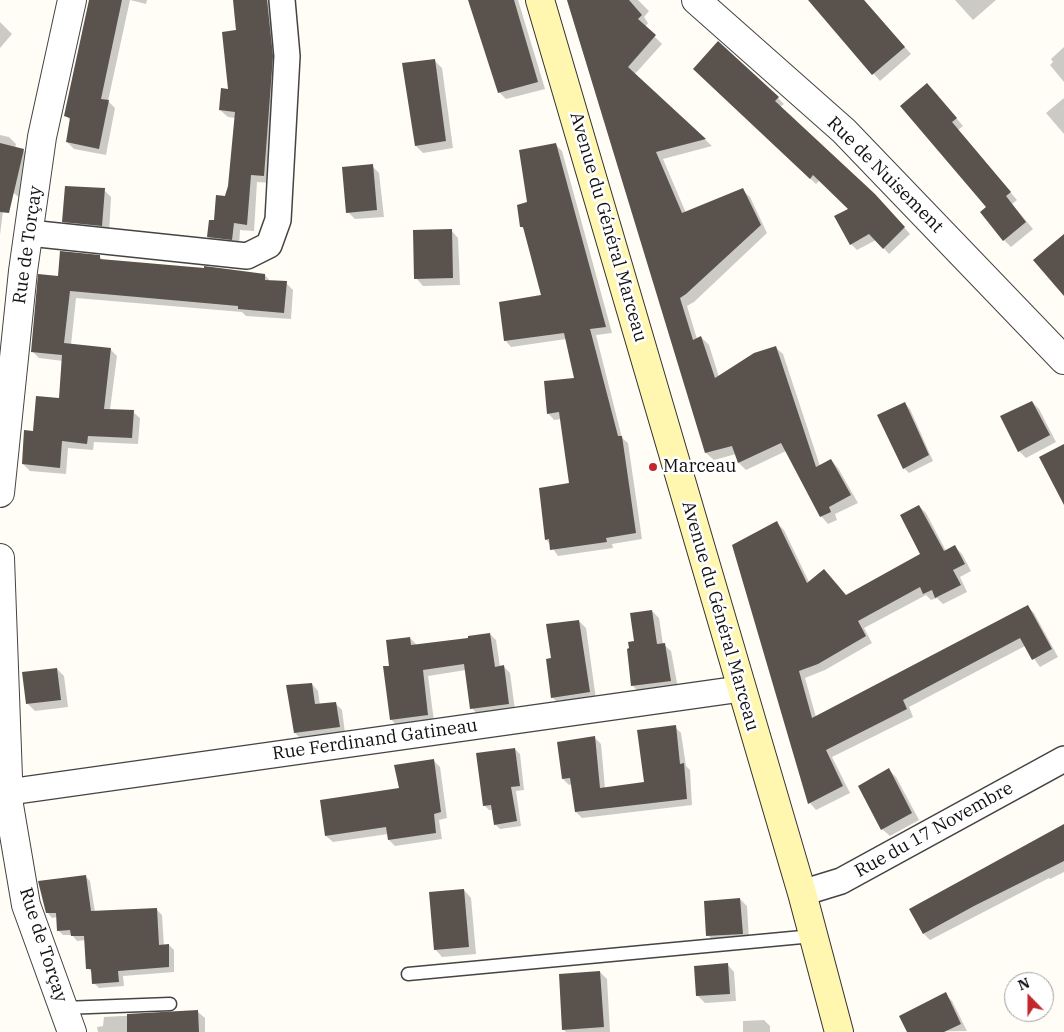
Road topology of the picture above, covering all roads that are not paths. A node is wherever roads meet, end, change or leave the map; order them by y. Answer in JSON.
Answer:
{"nodes":[{"id":1,"x":72,"y":0,"type":"edge"},
{"id":2,"x":282,"y":0,"type":"edge"},
{"id":3,"x":540,"y":0,"type":"edge"},
{"id":4,"x":696,"y":0,"type":"edge"},
{"id":5,"x":29,"y":233,"type":"junction"},
{"id":6,"x":1064,"y":360,"type":"edge"},
{"id":7,"x":0,"y":493,"type":"edge"},
{"id":8,"x":0,"y":558,"type":"edge"},
{"id":9,"x":740,"y":688,"type":"junction"},
{"id":10,"x":1064,"y":759,"type":"edge"},
{"id":11,"x":9,"y":792,"type":"junction"},
{"id":12,"x":802,"y":893,"type":"junction"},
{"id":13,"x":813,"y":936,"type":"junction"},
{"id":14,"x":408,"y":974,"type":"dead end"},
{"id":15,"x":170,"y":1004,"type":"dead end"},
{"id":16,"x":67,"y":1020,"type":"edge"},
{"id":17,"x":839,"y":1032,"type":"edge"}],
"edges":[{"from":1,"to":5,"type":"street","name":"Rue de Torçay"},
{"from":2,"to":5,"type":"street"},
{"from":3,"to":9,"type":"main road","name":"Avenue du Général Marceau"},
{"from":4,"to":6,"type":"street","name":"Rue de Nuisement"},
{"from":5,"to":7,"type":"street","name":"Rue de Torçay"},
{"from":8,"to":11,"type":"street","name":"Rue de Torçay"},
{"from":9,"to":11,"type":"street","name":"Rue Ferdinand Gatineau"},
{"from":9,"to":12,"type":"main road","name":"Avenue du Général Marceau"},
{"from":10,"to":12,"type":"street","name":"Rue du 17 Novembre"},
{"from":11,"to":16,"type":"street","name":"Rue de Torçay"},
{"from":12,"to":13,"type":"main road","name":"Avenue du Général Marceau"},
{"from":13,"to":14,"type":"lane"},
{"from":13,"to":17,"type":"main road","name":"Avenue du Général Marceau"},
{"from":15,"to":16,"type":"lane"}]}
